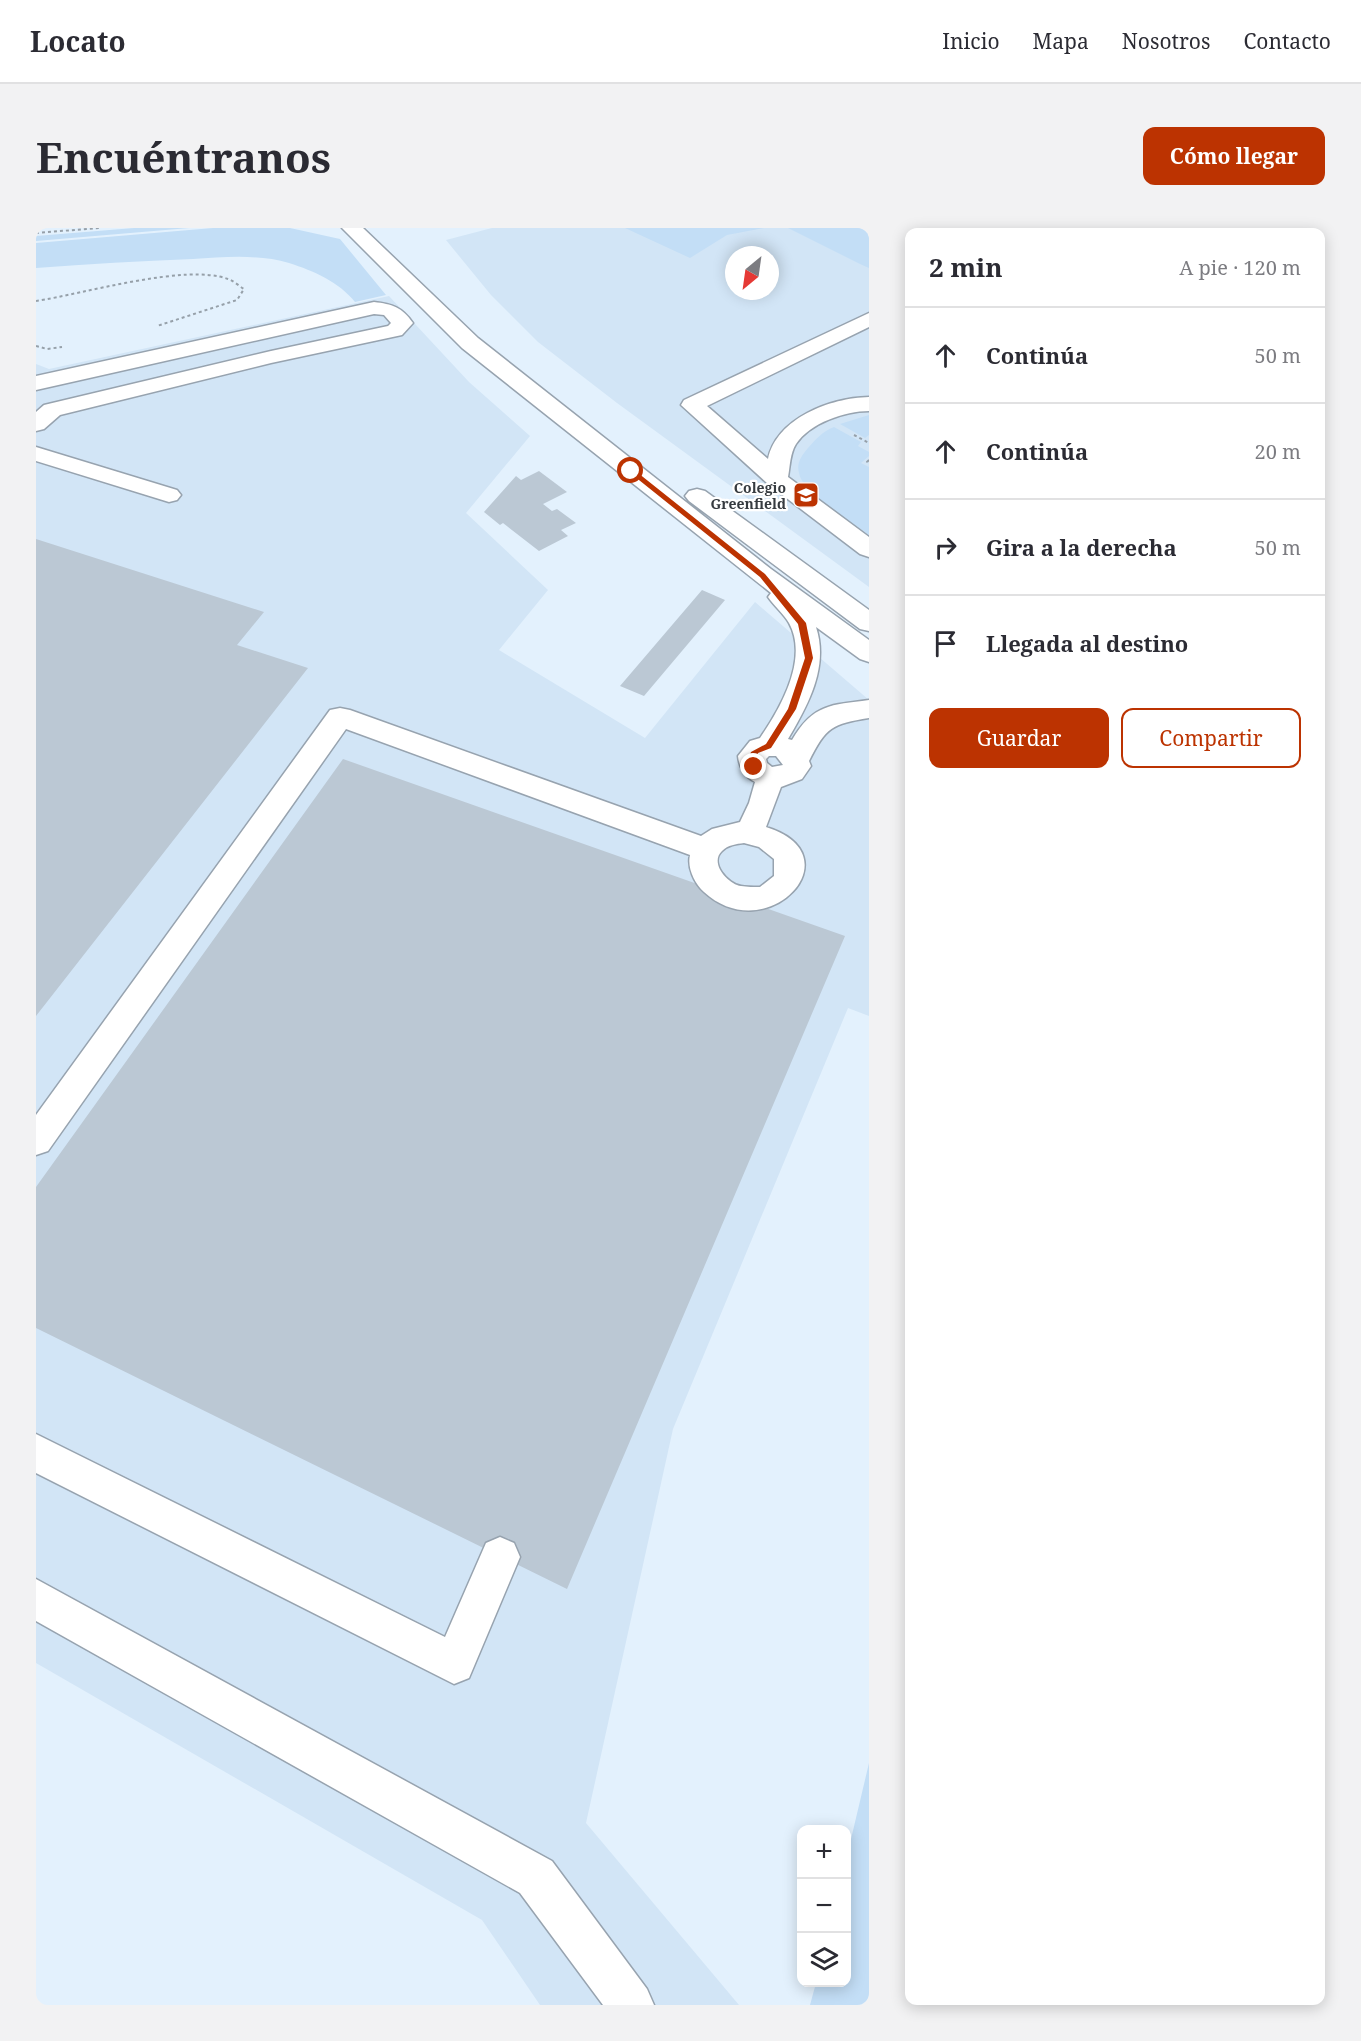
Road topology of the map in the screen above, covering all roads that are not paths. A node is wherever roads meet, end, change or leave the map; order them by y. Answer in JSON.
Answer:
{"nodes":[{"id":1,"x":352,"y":228,"type":"edge"},
{"id":2,"x":381,"y":228,"type":"edge"},
{"id":3,"x":869,"y":319,"type":"edge"},
{"id":4,"x":36,"y":383,"type":"edge"},
{"id":5,"x":869,"y":404,"type":"edge"},
{"id":6,"x":36,"y":424,"type":"edge"},
{"id":7,"x":36,"y":454,"type":"edge"},
{"id":8,"x":776,"y":479,"type":"junction"},
{"id":9,"x":169,"y":495,"type":"dead end"},
{"id":10,"x":869,"y":549,"type":"edge"},
{"id":11,"x":762,"y":575,"type":"junction"},
{"id":12,"x":869,"y":623,"type":"edge"},
{"id":13,"x":869,"y":653,"type":"edge"},
{"id":14,"x":869,"y":709,"type":"edge"},
{"id":15,"x":769,"y":746,"type":"junction"},
{"id":16,"x":795,"y":759,"type":"junction"},
{"id":17,"x":770,"y":777,"type":"junction"},
{"id":18,"x":749,"y":832,"type":"junction"},
{"id":19,"x":706,"y":849,"type":"junction"},
{"id":20,"x":36,"y":1140,"type":"edge"},
{"id":21,"x":36,"y":1453,"type":"edge"},
{"id":22,"x":500,"y":1557,"type":"dead end"},
{"id":23,"x":36,"y":1599,"type":"edge"},
{"id":24,"x":631,"y":2005,"type":"edge"}],
"edges":[{"from":1,"to":11,"type":"street"},
{"from":2,"to":12,"type":"street"},
{"from":3,"to":8,"type":"street"},
{"from":4,"to":6,"type":"street"},
{"from":5,"to":8,"type":"street"},
{"from":7,"to":9,"type":"street"},
{"from":8,"to":10,"type":"street"},
{"from":11,"to":13,"type":"street"},
{"from":11,"to":15,"type":"street"},
{"from":14,"to":16,"type":"street"},
{"from":15,"to":16,"type":"street"},
{"from":15,"to":17,"type":"street"},
{"from":16,"to":17,"type":"street"},
{"from":17,"to":18,"type":"street"},
{"from":18,"to":19,"type":"street"},
{"from":18,"to":19,"type":"street"},
{"from":19,"to":20,"type":"street"},
{"from":21,"to":22,"type":"street"},
{"from":23,"to":24,"type":"street"}]}
